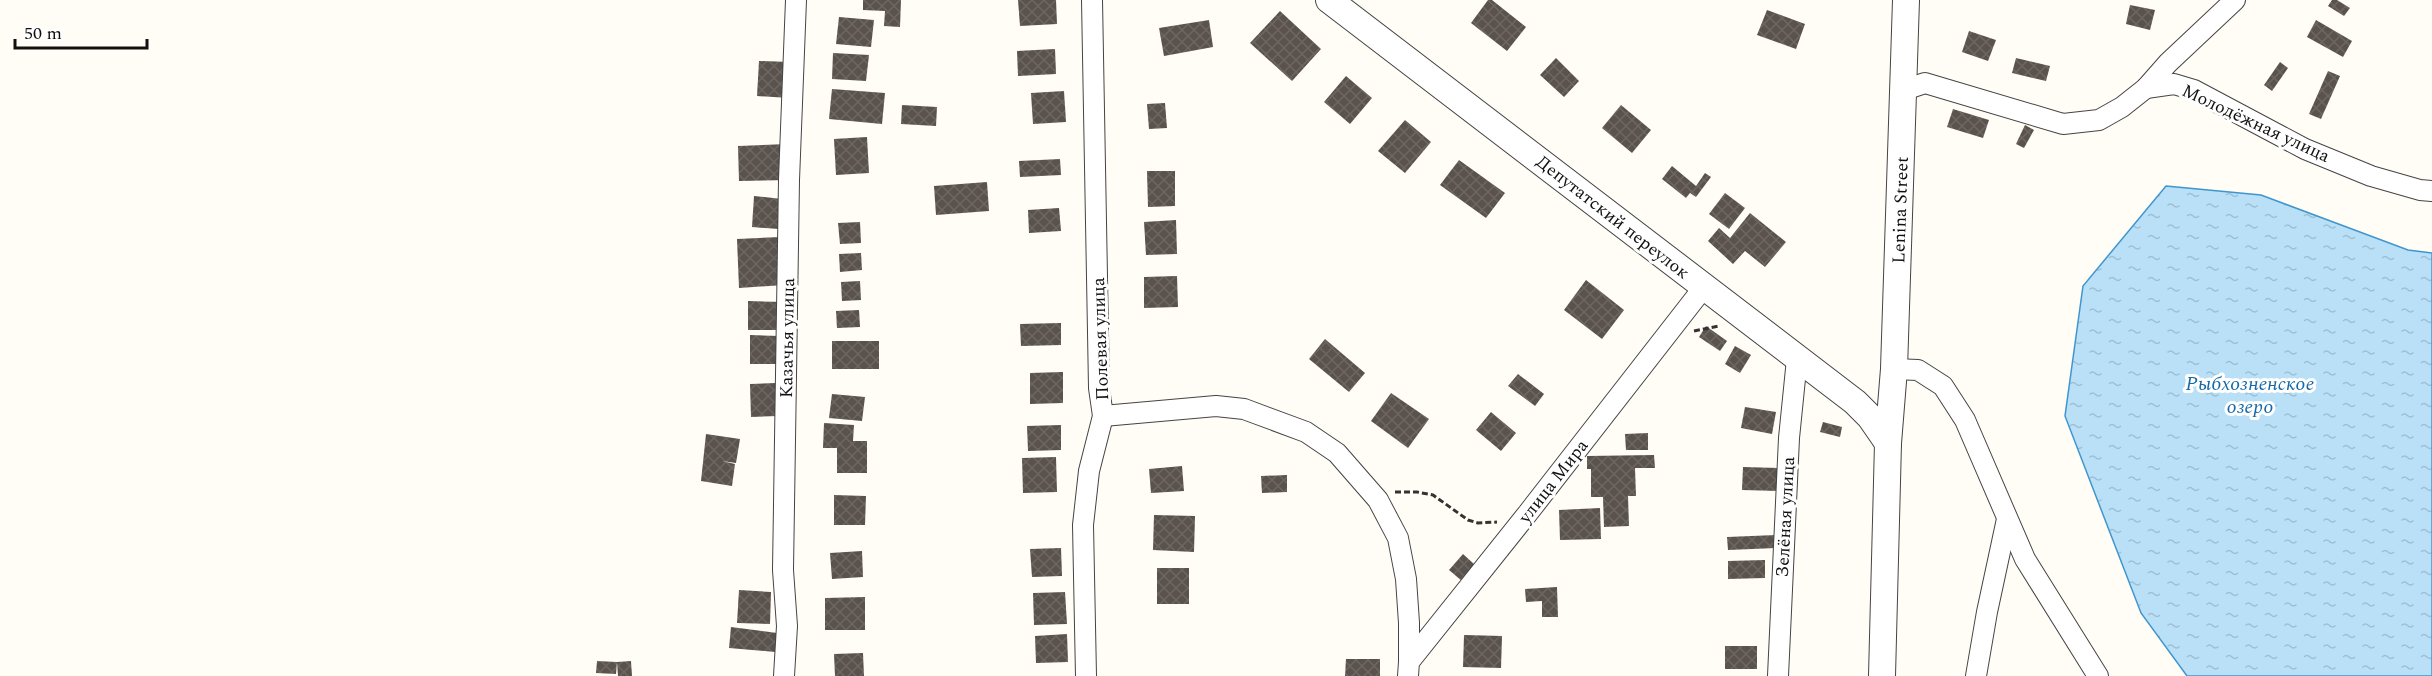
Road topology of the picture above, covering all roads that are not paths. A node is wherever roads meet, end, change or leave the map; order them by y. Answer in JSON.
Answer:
{"nodes":[{"id":1,"x":796,"y":0,"type":"edge"},
{"id":2,"x":1092,"y":0,"type":"edge"},
{"id":3,"x":1329,"y":0,"type":"edge"},
{"id":4,"x":1906,"y":0,"type":"edge"},
{"id":5,"x":2235,"y":0,"type":"edge"},
{"id":6,"x":2146,"y":88,"type":"junction"},
{"id":7,"x":1904,"y":90,"type":"junction"},
{"id":8,"x":2432,"y":191,"type":"edge"},
{"id":9,"x":1704,"y":288,"type":"junction"},
{"id":10,"x":1797,"y":359,"type":"junction"},
{"id":11,"x":1894,"y":369,"type":"junction"},
{"id":12,"x":1103,"y":416,"type":"junction"},
{"id":13,"x":1889,"y":432,"type":"junction"},
{"id":14,"x":2007,"y":519,"type":"junction"},
{"id":15,"x":1408,"y":669,"type":"edge"},
{"id":16,"x":784,"y":676,"type":"edge"},
{"id":17,"x":1086,"y":676,"type":"edge"},
{"id":18,"x":1778,"y":676,"type":"edge"},
{"id":19,"x":1881,"y":676,"type":"edge"},
{"id":20,"x":1976,"y":676,"type":"edge"},
{"id":21,"x":2098,"y":676,"type":"edge"}],
"edges":[{"from":1,"to":16,"type":"street","name":"Казачья улица"},
{"from":2,"to":12,"type":"street","name":"Полевая улица"},
{"from":3,"to":9,"type":"street","name":"Депутатский переулок"},
{"from":4,"to":7,"type":"street","name":"Lenina Street"},
{"from":5,"to":6,"type":"street"},
{"from":6,"to":7,"type":"street"},
{"from":6,"to":8,"type":"street","name":"Молодёжная улица"},
{"from":7,"to":11,"type":"street","name":"Lenina Street"},
{"from":9,"to":10,"type":"street","name":"Депутатский переулок"},
{"from":9,"to":15,"type":"street","name":"улица Мира"},
{"from":10,"to":13,"type":"street","name":"Депутатский переулок"},
{"from":10,"to":18,"type":"street","name":"Зелёная улица"},
{"from":11,"to":13,"type":"street","name":"Lenina Street"},
{"from":11,"to":14,"type":"street"},
{"from":12,"to":15,"type":"street"},
{"from":12,"to":17,"type":"street","name":"Полевая улица"},
{"from":13,"to":19,"type":"street","name":"Lenina Street"},
{"from":14,"to":20,"type":"street"},
{"from":14,"to":21,"type":"street"}]}
